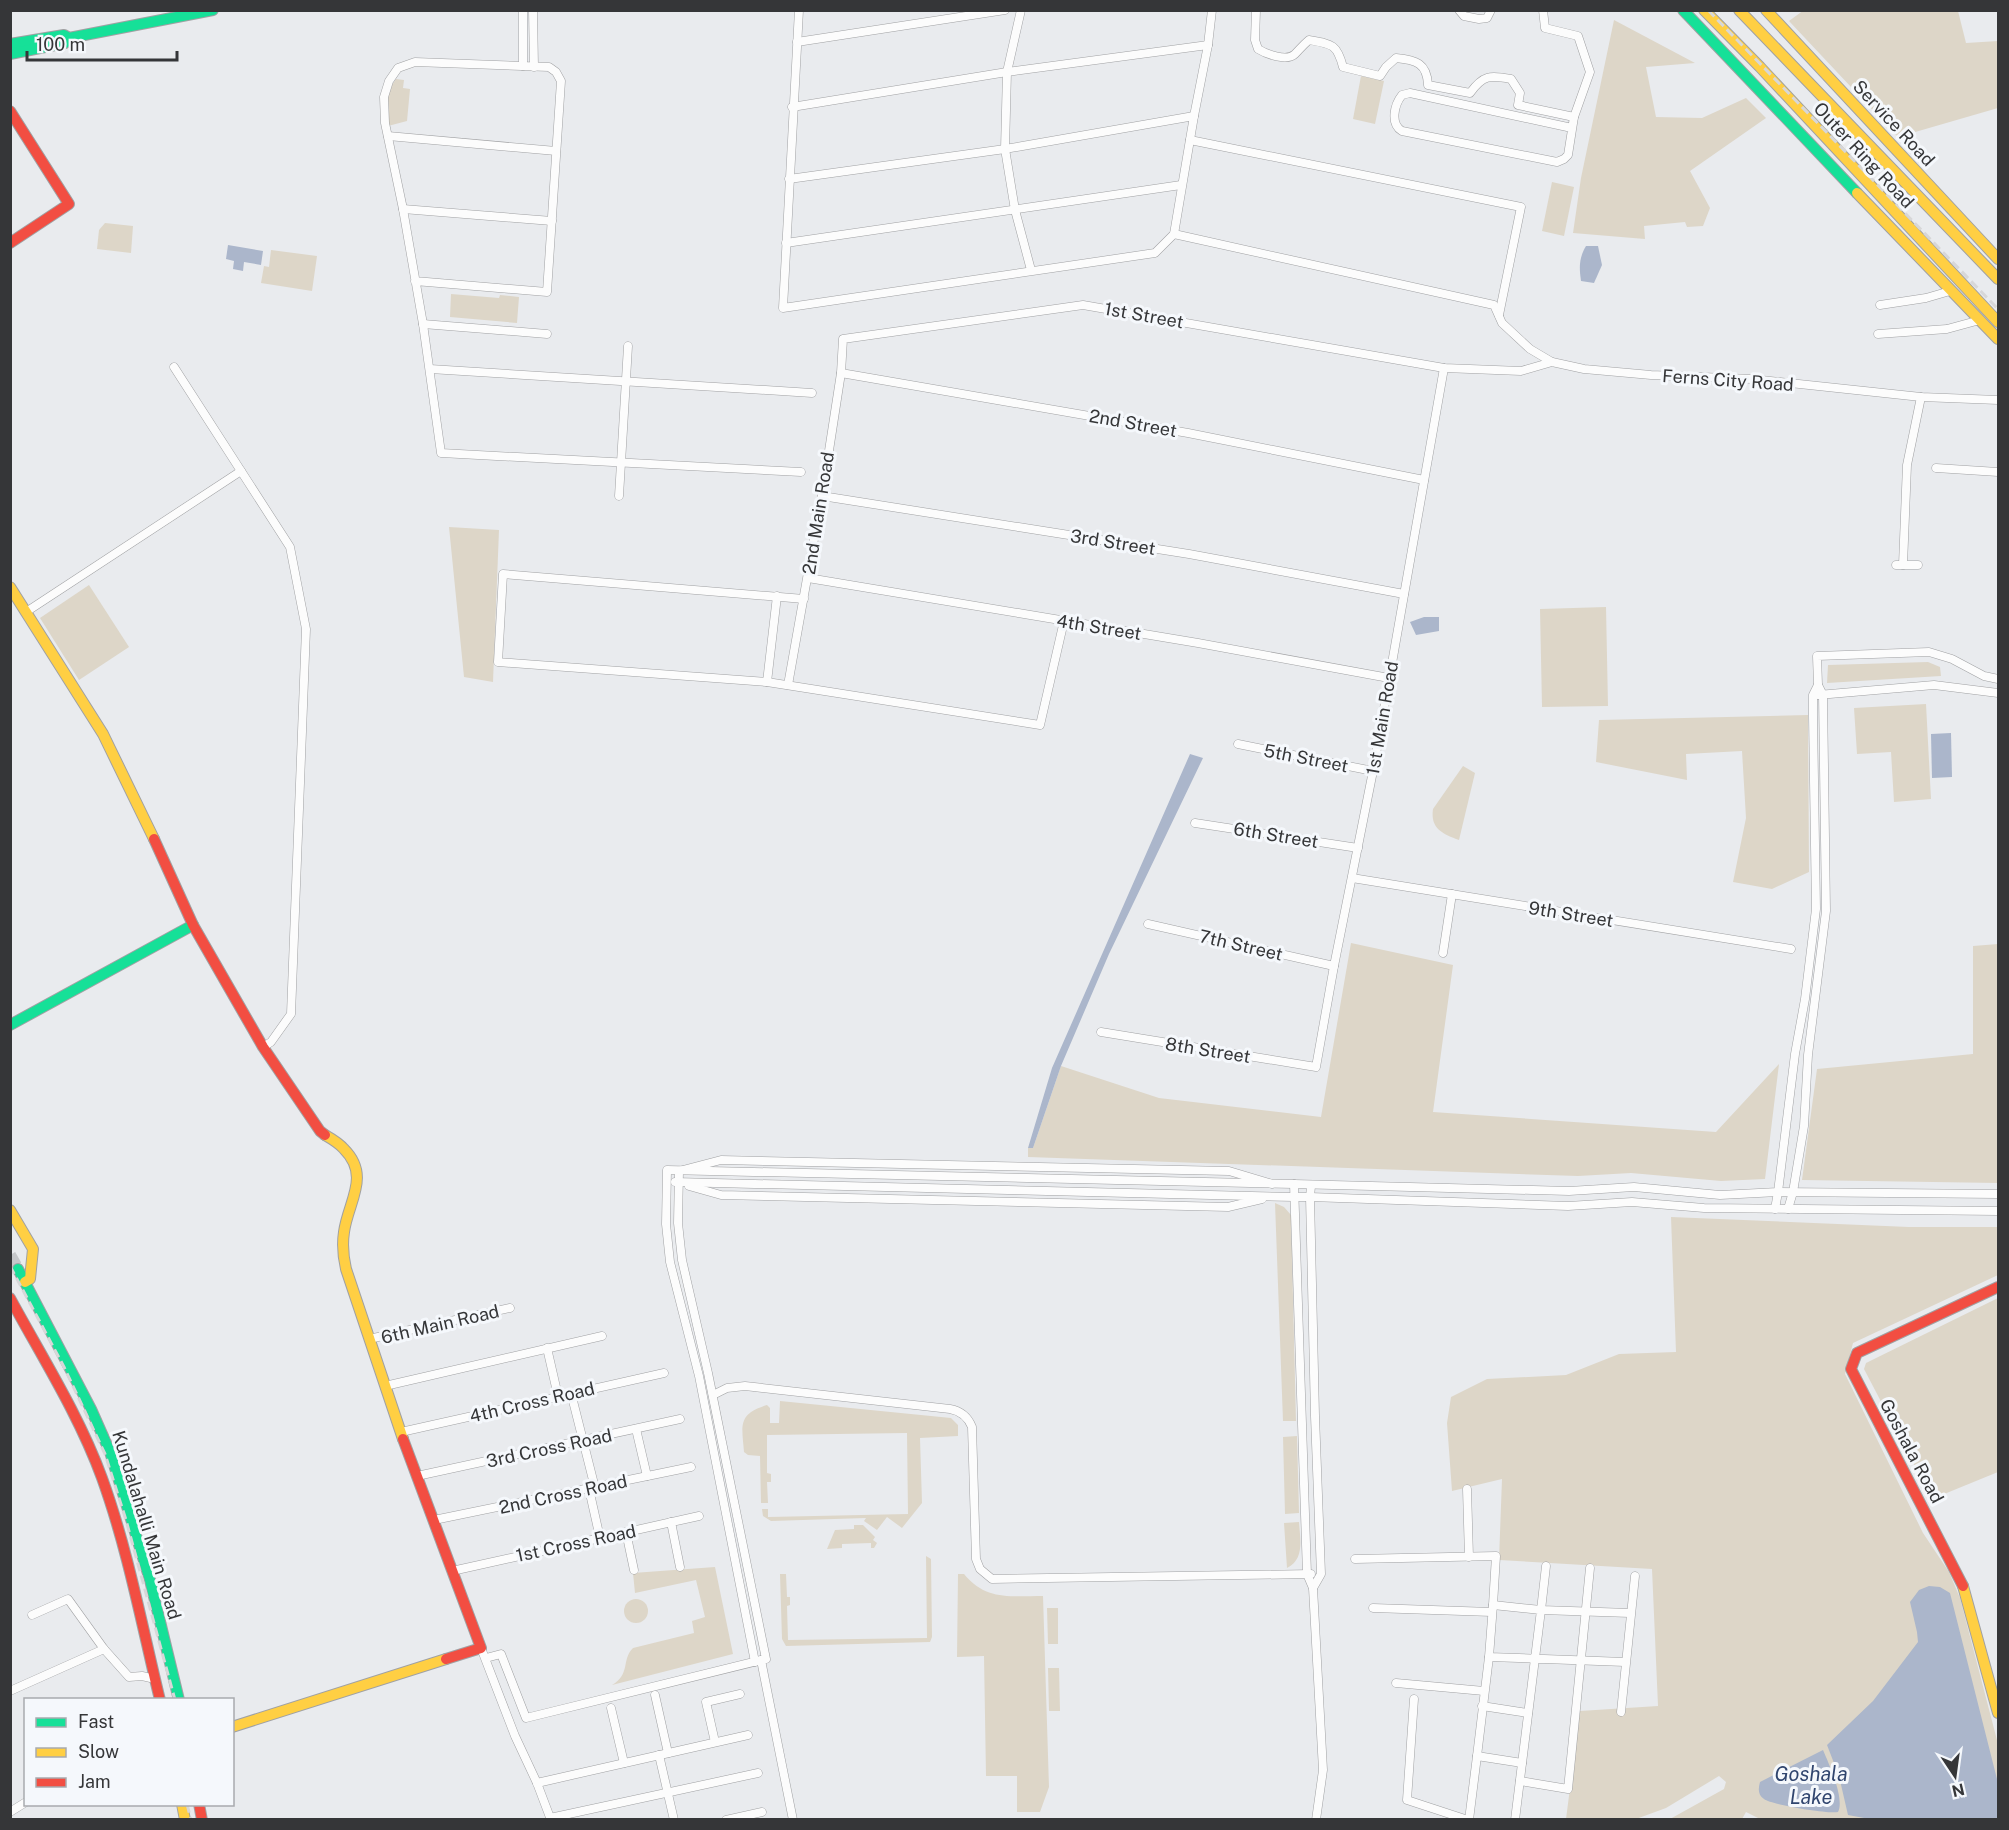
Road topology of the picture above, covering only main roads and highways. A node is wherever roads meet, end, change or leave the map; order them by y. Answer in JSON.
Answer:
{"nodes":[{"id":1,"x":213,"y":10,"type":"edge"},
{"id":2,"x":1683,"y":10,"type":"edge"},
{"id":3,"x":1704,"y":10,"type":"edge"},
{"id":4,"x":1739,"y":10,"type":"edge"},
{"id":5,"x":1766,"y":10,"type":"edge"},
{"id":6,"x":69,"y":38,"type":"junction"},
{"id":7,"x":10,"y":44,"type":"edge"},
{"id":8,"x":10,"y":54,"type":"edge"},
{"id":9,"x":10,"y":111,"type":"edge"},
{"id":10,"x":10,"y":243,"type":"edge"},
{"id":11,"x":1998,"y":259,"type":"edge"},
{"id":12,"x":1998,"y":279,"type":"edge"},
{"id":13,"x":1998,"y":322,"type":"edge"},
{"id":14,"x":1998,"y":339,"type":"edge"},
{"id":15,"x":10,"y":587,"type":"edge"},
{"id":16,"x":193,"y":925,"type":"junction"},
{"id":17,"x":10,"y":1025,"type":"edge"},
{"id":18,"x":10,"y":1210,"type":"edge"},
{"id":19,"x":18,"y":1269,"type":"tunnel mouth"},
{"id":20,"x":25,"y":1282,"type":"junction"},
{"id":21,"x":1998,"y":1287,"type":"edge"},
{"id":22,"x":11,"y":1299,"type":"edge"},
{"id":23,"x":160,"y":1698,"type":"edge"},
{"id":24,"x":179,"y":1698,"type":"edge"},
{"id":25,"x":1998,"y":1713,"type":"edge"},
{"id":26,"x":234,"y":1726,"type":"edge"}],
"edges":[{"from":1,"to":6,"type":"main road"},
{"from":2,"to":14,"type":"main road"},
{"from":3,"to":13,"type":"main road","name":"Outer Ring Road"},
{"from":4,"to":12,"type":"main road","name":"Outer Ring Road"},
{"from":5,"to":11,"type":"main road","name":"Service Road"},
{"from":6,"to":7,"type":"main road"},
{"from":6,"to":8,"type":"main road"},
{"from":9,"to":10,"type":"main road"},
{"from":15,"to":16,"type":"main road"},
{"from":16,"to":17,"type":"main road"},
{"from":16,"to":26,"type":"main road"},
{"from":18,"to":20,"type":"main road"},
{"from":19,"to":20,"type":"main road","name":"Kundalahalli Main Road"},
{"from":20,"to":24,"type":"main road","name":"Kundalahalli Main Road"},
{"from":21,"to":25,"type":"main road","name":"Goshala Road"},
{"from":22,"to":23,"type":"main road","name":"Kundalahalli Main Road"}]}
